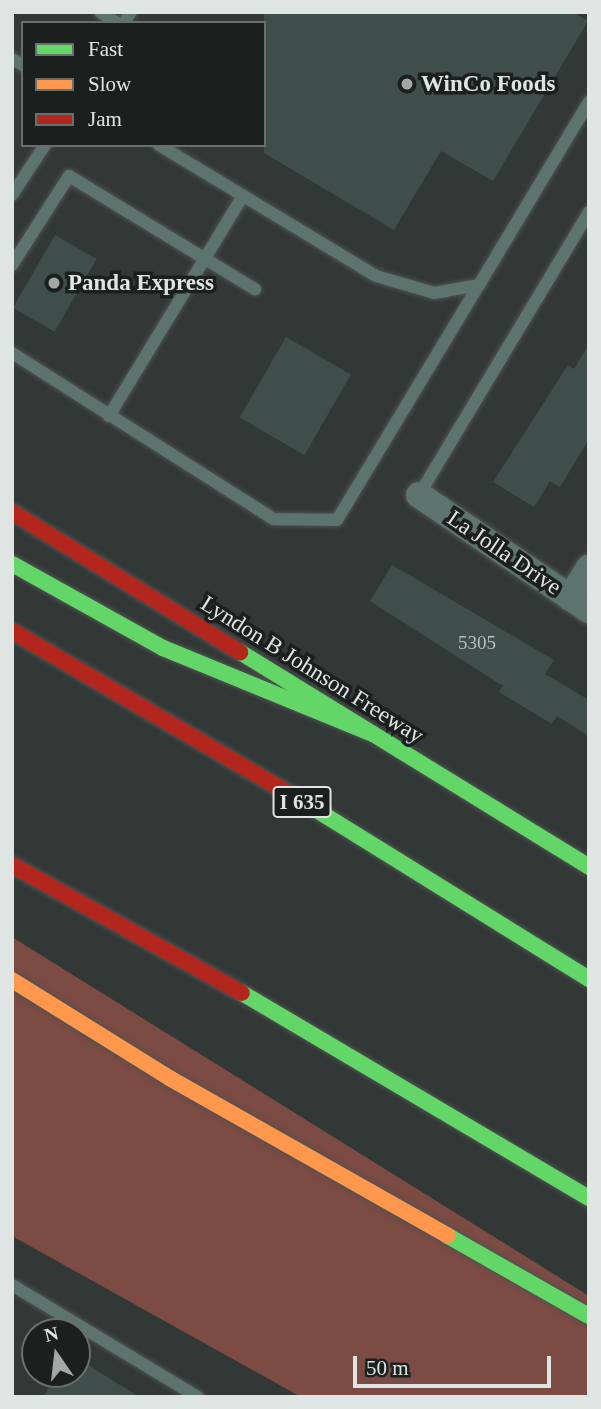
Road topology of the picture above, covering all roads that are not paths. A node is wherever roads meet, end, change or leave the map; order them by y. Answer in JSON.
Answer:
{"nodes":[{"id":1,"x":589,"y":102,"type":"edge"},
{"id":2,"x":44,"y":147,"type":"edge"},
{"id":3,"x":162,"y":147,"type":"edge"},
{"id":4,"x":12,"y":195,"type":"edge"},
{"id":5,"x":243,"y":196,"type":"junction"},
{"id":6,"x":589,"y":212,"type":"edge"},
{"id":7,"x":204,"y":257,"type":"junction"},
{"id":8,"x":12,"y":265,"type":"edge"},
{"id":9,"x":479,"y":285,"type":"junction"},
{"id":10,"x":255,"y":289,"type":"dead end"},
{"id":11,"x":12,"y":354,"type":"edge"},
{"id":12,"x":109,"y":415,"type":"junction"},
{"id":13,"x":419,"y":495,"type":"joint"},
{"id":14,"x":12,"y":512,"type":"edge"},
{"id":15,"x":12,"y":564,"type":"edge"},
{"id":16,"x":589,"y":567,"type":"edge"},
{"id":17,"x":579,"y":604,"type":"edge"},
{"id":18,"x":12,"y":631,"type":"edge"},
{"id":19,"x":373,"y":734,"type":"junction"},
{"id":20,"x":12,"y":865,"type":"edge"},
{"id":21,"x":589,"y":867,"type":"edge"},
{"id":22,"x":589,"y":979,"type":"edge"},
{"id":23,"x":12,"y":980,"type":"edge"},
{"id":24,"x":589,"y":1198,"type":"edge"},
{"id":25,"x":12,"y":1285,"type":"edge"},
{"id":26,"x":589,"y":1316,"type":"edge"},
{"id":27,"x":198,"y":1397,"type":"edge"}],
"edges":[{"from":1,"to":9,"type":"lane"},
{"from":2,"to":4,"type":"lane"},
{"from":3,"to":5,"type":"lane"},
{"from":5,"to":7,"type":"lane"},
{"from":5,"to":9,"type":"lane"},
{"from":6,"to":13,"type":"lane"},
{"from":7,"to":8,"type":"lane"},
{"from":7,"to":10,"type":"lane"},
{"from":7,"to":12,"type":"lane"},
{"from":9,"to":12,"type":"lane"},
{"from":11,"to":12,"type":"lane"},
{"from":13,"to":17,"type":"street","name":"La Jolla Drive"},
{"from":14,"to":19,"type":"main road","name":"Lyndon B Johnson Freeway"},
{"from":15,"to":19,"type":"main road"},
{"from":16,"to":17,"type":"street"},
{"from":18,"to":22,"type":"main road","number":"I 635"},
{"from":19,"to":21,"type":"main road","name":"Lyndon B Johnson Freeway"},
{"from":20,"to":24,"type":"main road"},
{"from":23,"to":26,"type":"main road"},
{"from":25,"to":27,"type":"lane"}]}
